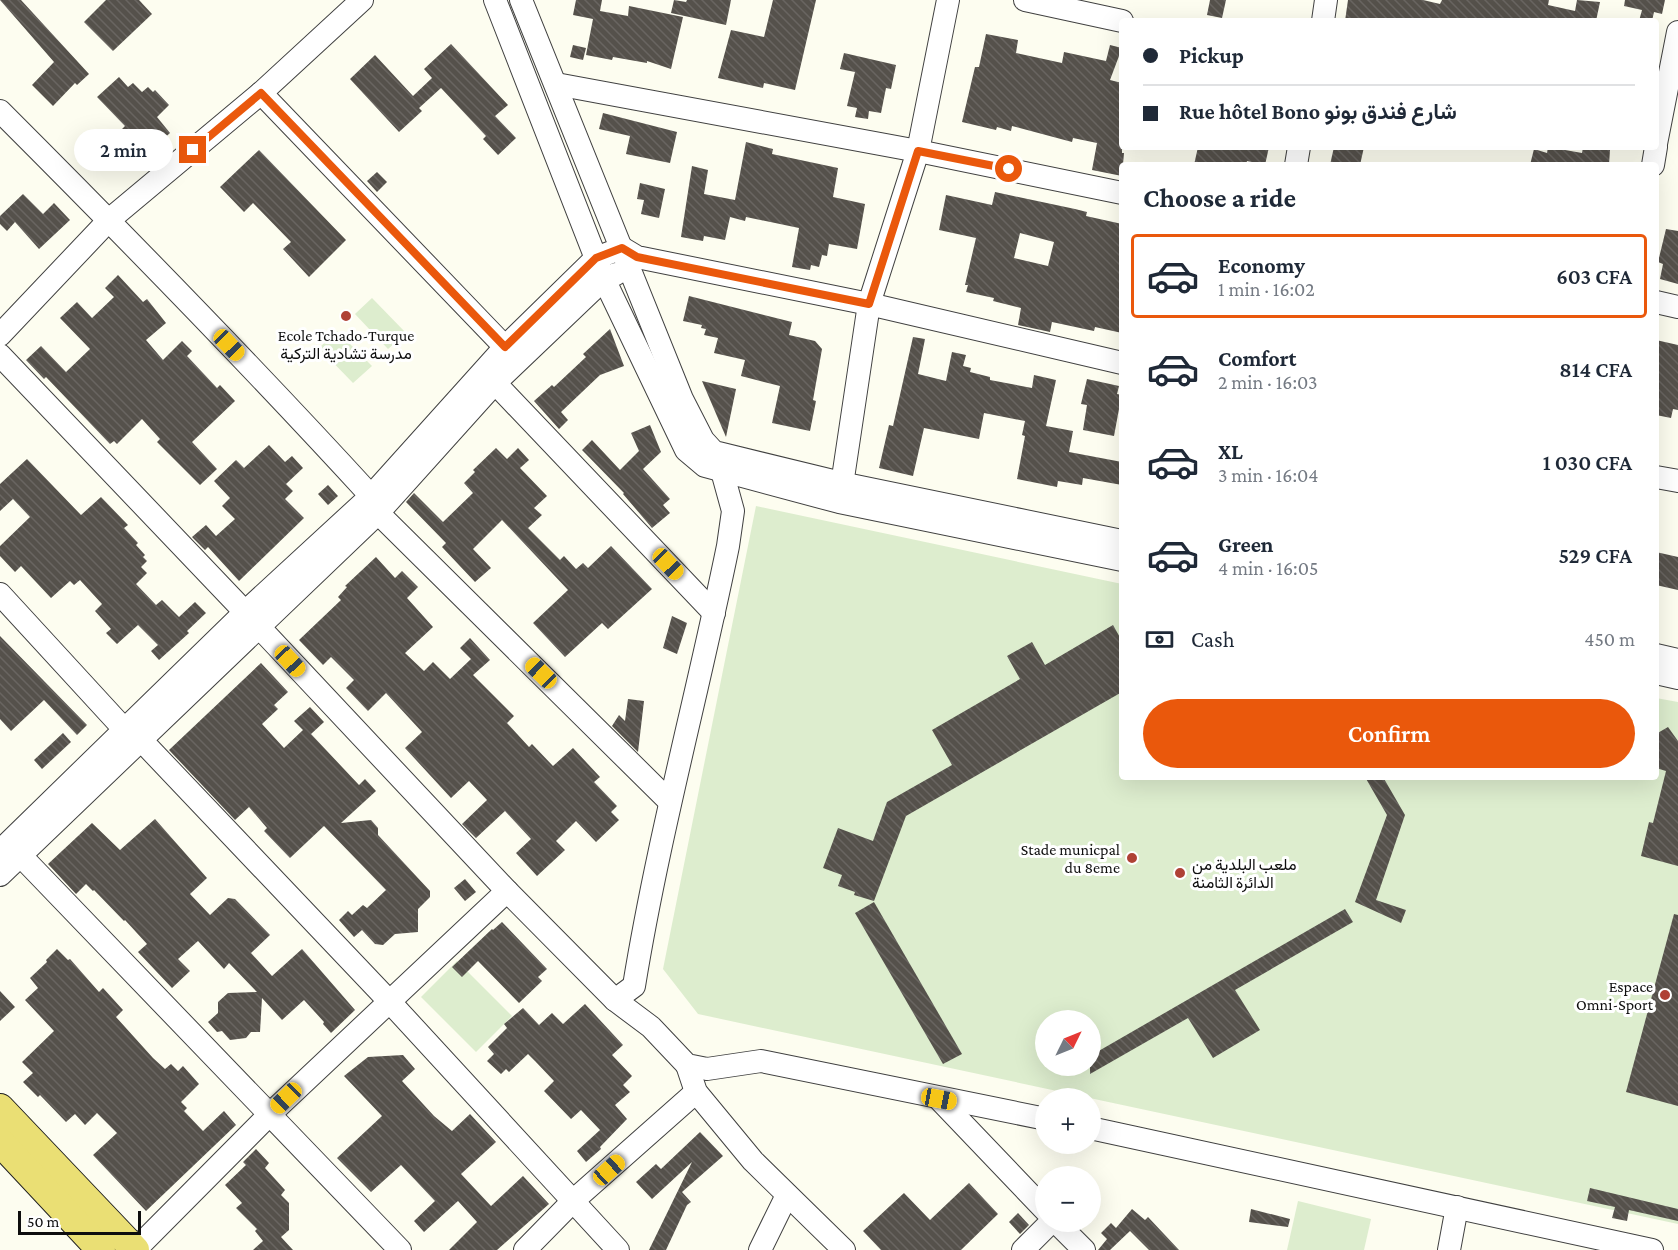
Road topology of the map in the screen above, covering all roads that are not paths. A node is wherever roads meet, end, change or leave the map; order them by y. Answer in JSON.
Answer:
{"nodes":[{"id":1,"x":362,"y":0,"type":"edge"},
{"id":2,"x":495,"y":0,"type":"edge"},
{"id":3,"x":521,"y":0,"type":"edge"},
{"id":4,"x":948,"y":0,"type":"edge"},
{"id":5,"x":1025,"y":0,"type":"edge"},
{"id":6,"x":1326,"y":0,"type":"edge"},
{"id":7,"x":1323,"y":18,"type":"edge"},
{"id":8,"x":1119,"y":20,"type":"edge"},
{"id":9,"x":1678,"y":32,"type":"edge"},
{"id":10,"x":556,"y":84,"type":"junction"},
{"id":11,"x":261,"y":93,"type":"junction"},
{"id":12,"x":0,"y":111,"type":"edge"},
{"id":13,"x":1664,"y":123,"type":"edge"},
{"id":14,"x":1659,"y":137,"type":"edge"},
{"id":15,"x":918,"y":151,"type":"junction"},
{"id":16,"x":1119,"y":192,"type":"edge"},
{"id":17,"x":109,"y":220,"type":"junction"},
{"id":18,"x":596,"y":258,"type":"junction"},
{"id":19,"x":629,"y":258,"type":"junction"},
{"id":20,"x":604,"y":279,"type":"junction"},
{"id":21,"x":1659,"y":303,"type":"edge"},
{"id":22,"x":869,"y":304,"type":"junction"},
{"id":23,"x":1678,"y":307,"type":"edge"},
{"id":24,"x":0,"y":334,"type":"edge"},
{"id":25,"x":505,"y":347,"type":"junction"},
{"id":26,"x":0,"y":355,"type":"edge"},
{"id":27,"x":1119,"y":362,"type":"edge"},
{"id":28,"x":495,"y":383,"type":"junction"},
{"id":29,"x":722,"y":471,"type":"junction"},
{"id":30,"x":1659,"y":478,"type":"edge"},
{"id":31,"x":1678,"y":481,"type":"edge"},
{"id":32,"x":840,"y":492,"type":"junction"},
{"id":33,"x":375,"y":505,"type":"junction"},
{"id":34,"x":1119,"y":540,"type":"edge"},
{"id":35,"x":1119,"y":559,"type":"edge"},
{"id":36,"x":0,"y":594,"type":"edge"},
{"id":37,"x":714,"y":613,"type":"junction"},
{"id":38,"x":252,"y":620,"type":"junction"},
{"id":39,"x":1659,"y":657,"type":"edge"},
{"id":40,"x":1678,"y":660,"type":"edge"},
{"id":41,"x":1659,"y":674,"type":"edge"},
{"id":42,"x":1678,"y":678,"type":"edge"},
{"id":43,"x":133,"y":735,"type":"junction"},
{"id":44,"x":670,"y":802,"type":"junction"},
{"id":45,"x":6,"y":848,"type":"edge"},
{"id":46,"x":0,"y":875,"type":"edge"},
{"id":47,"x":507,"y":891,"type":"junction"},
{"id":48,"x":615,"y":999,"type":"junction"},
{"id":49,"x":389,"y":1001,"type":"junction"},
{"id":50,"x":687,"y":1065,"type":"junction"},
{"id":51,"x":696,"y":1092,"type":"junction"},
{"id":52,"x":939,"y":1099,"type":"junction"},
{"id":53,"x":0,"y":1108,"type":"edge"},
{"id":54,"x":269,"y":1115,"type":"junction"},
{"id":55,"x":1035,"y":1117,"type":"edge"},
{"id":56,"x":1101,"y":1130,"type":"edge"},
{"id":57,"x":0,"y":1142,"type":"edge"},
{"id":58,"x":787,"y":1195,"type":"junction"},
{"id":59,"x":1035,"y":1199,"type":"edge"},
{"id":60,"x":574,"y":1200,"type":"junction"},
{"id":61,"x":1457,"y":1207,"type":"junction"},
{"id":62,"x":1042,"y":1232,"type":"edge"},
{"id":63,"x":1065,"y":1232,"type":"edge"},
{"id":64,"x":101,"y":1250,"type":"edge"},
{"id":65,"x":135,"y":1250,"type":"edge"},
{"id":66,"x":400,"y":1250,"type":"edge"},
{"id":67,"x":525,"y":1250,"type":"edge"},
{"id":68,"x":618,"y":1250,"type":"edge"},
{"id":69,"x":760,"y":1250,"type":"edge"},
{"id":70,"x":844,"y":1250,"type":"edge"},
{"id":71,"x":1023,"y":1250,"type":"edge"},
{"id":72,"x":1084,"y":1250,"type":"edge"},
{"id":73,"x":1449,"y":1250,"type":"edge"},
{"id":74,"x":1652,"y":1250,"type":"edge"}],
"edges":[{"from":1,"to":11,"type":"street"},
{"from":2,"to":18,"type":"street"},
{"from":3,"to":10,"type":"street"},
{"from":4,"to":15,"type":"street"},
{"from":5,"to":8,"type":"street"},
{"from":6,"to":7,"type":"street"},
{"from":9,"to":13,"type":"street"},
{"from":10,"to":15,"type":"street"},
{"from":10,"to":19,"type":"street"},
{"from":11,"to":17,"type":"street"},
{"from":11,"to":25,"type":"street"},
{"from":12,"to":17,"type":"street"},
{"from":13,"to":14,"type":"street"},
{"from":15,"to":16,"type":"street"},
{"from":15,"to":22,"type":"street"},
{"from":17,"to":24,"type":"street"},
{"from":17,"to":33,"type":"street"},
{"from":18,"to":19,"type":"street"},
{"from":18,"to":20,"type":"street"},
{"from":18,"to":25,"type":"street"},
{"from":19,"to":20,"type":"street"},
{"from":19,"to":22,"type":"street"},
{"from":19,"to":32,"type":"street"},
{"from":20,"to":28,"type":"street"},
{"from":20,"to":29,"type":"street"},
{"from":21,"to":23,"type":"street"},
{"from":22,"to":27,"type":"street"},
{"from":22,"to":32,"type":"street"},
{"from":25,"to":33,"type":"street"},
{"from":26,"to":38,"type":"street"},
{"from":28,"to":33,"type":"street"},
{"from":28,"to":37,"type":"street"},
{"from":29,"to":32,"type":"street"},
{"from":29,"to":37,"type":"street"},
{"from":30,"to":31,"type":"street"},
{"from":32,"to":34,"type":"street"},
{"from":32,"to":35,"type":"street"},
{"from":33,"to":38,"type":"street"},
{"from":33,"to":44,"type":"street"},
{"from":36,"to":43,"type":"street"},
{"from":37,"to":44,"type":"street"},
{"from":38,"to":43,"type":"street"},
{"from":38,"to":47,"type":"street"},
{"from":39,"to":40,"type":"street"},
{"from":41,"to":42,"type":"street"},
{"from":43,"to":45,"type":"street"},
{"from":43,"to":49,"type":"street"},
{"from":44,"to":48,"type":"street"},
{"from":45,"to":46,"type":"street"},
{"from":45,"to":54,"type":"street"},
{"from":47,"to":48,"type":"street"},
{"from":47,"to":49,"type":"street"},
{"from":48,"to":50,"type":"street"},
{"from":49,"to":54,"type":"street"},
{"from":49,"to":60,"type":"street"},
{"from":50,"to":51,"type":"street"},
{"from":50,"to":52,"type":"street"},
{"from":51,"to":58,"type":"street"},
{"from":51,"to":60,"type":"street"},
{"from":52,"to":55,"type":"street"},
{"from":52,"to":59,"type":"street"},
{"from":53,"to":65,"type":"main road"},
{"from":54,"to":65,"type":"street"},
{"from":54,"to":66,"type":"street"},
{"from":56,"to":61,"type":"street"},
{"from":57,"to":64,"type":"main road"},
{"from":58,"to":69,"type":"street"},
{"from":58,"to":70,"type":"street"},
{"from":60,"to":67,"type":"street"},
{"from":60,"to":68,"type":"street"},
{"from":61,"to":73,"type":"street"},
{"from":61,"to":74,"type":"street"},
{"from":62,"to":71,"type":"street"},
{"from":63,"to":72,"type":"street"}]}
